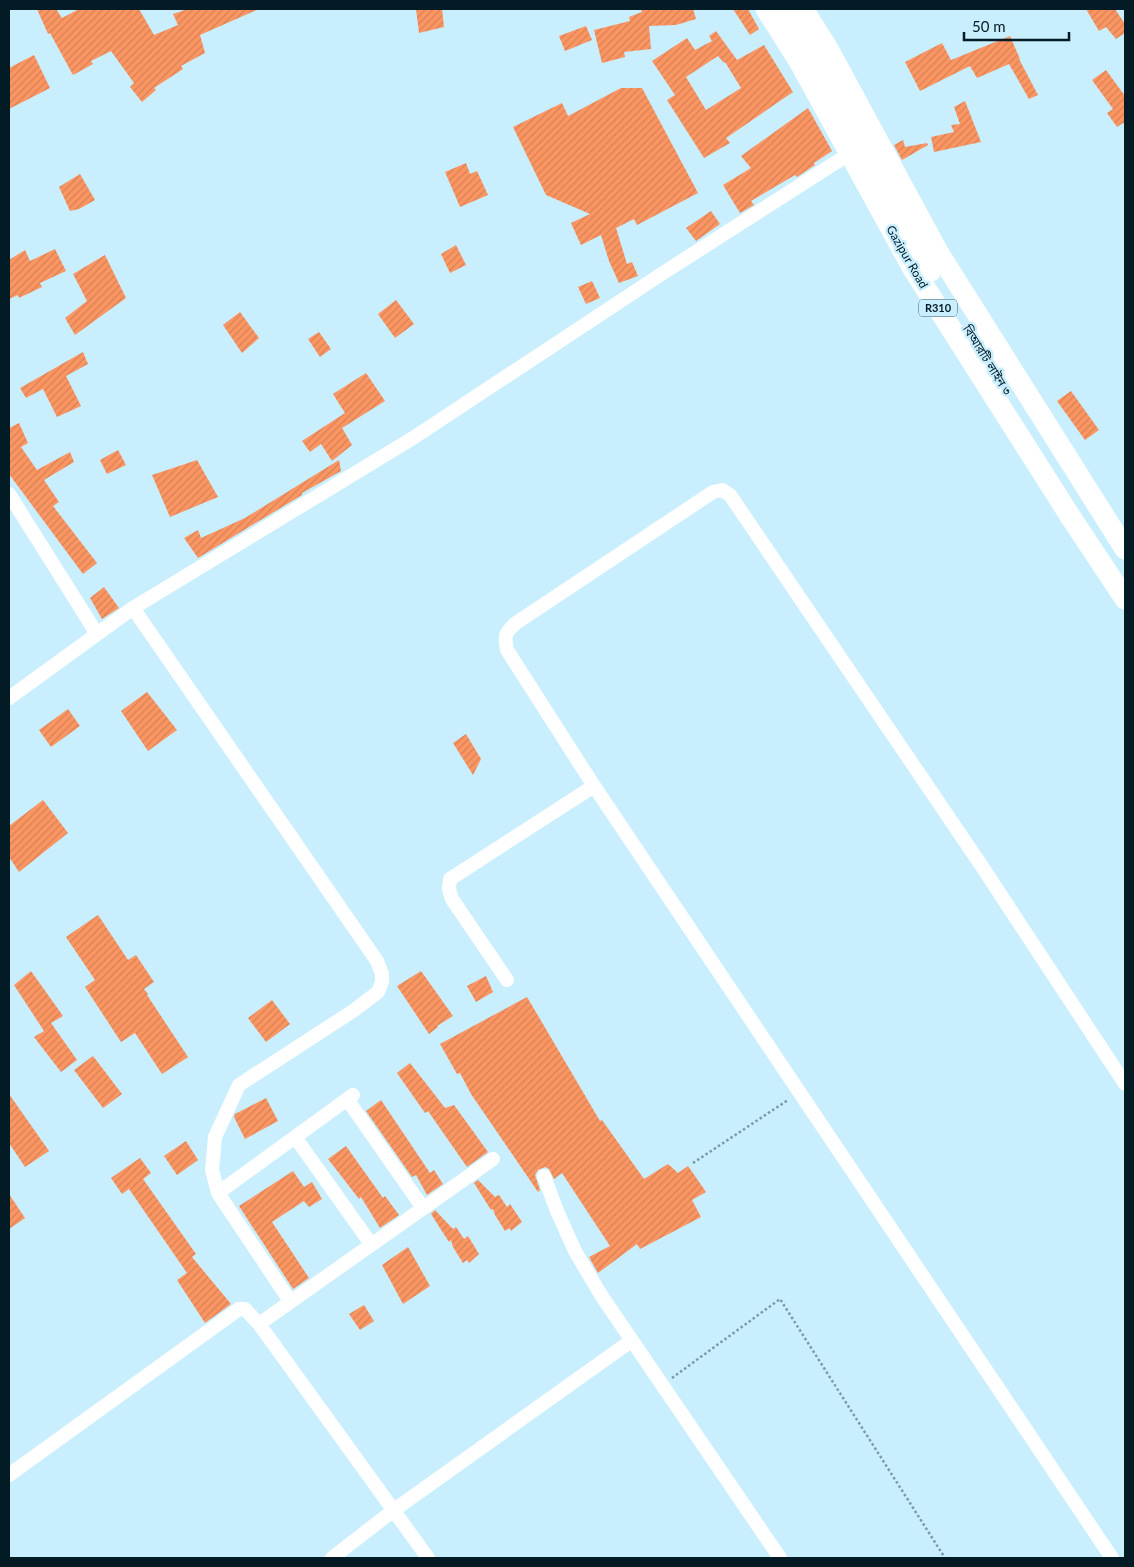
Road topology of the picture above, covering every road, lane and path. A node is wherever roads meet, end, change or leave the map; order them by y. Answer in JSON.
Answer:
{"nodes":[{"id":1,"x":766,"y":9,"type":"edge"},
{"id":2,"x":785,"y":9,"type":"edge"},
{"id":3,"x":803,"y":9,"type":"edge"},
{"id":4,"x":849,"y":154,"type":"junction"},
{"id":5,"x":9,"y":494,"type":"edge"},
{"id":6,"x":1125,"y":549,"type":"edge"},
{"id":7,"x":1125,"y":574,"type":"edge"},
{"id":8,"x":1125,"y":599,"type":"edge"},
{"id":9,"x":134,"y":608,"type":"junction"},
{"id":10,"x":98,"y":634,"type":"junction"},
{"id":11,"x":9,"y":698,"type":"edge"},
{"id":12,"x":594,"y":786,"type":"junction"},
{"id":13,"x":507,"y":980,"type":"dead end"},
{"id":14,"x":1125,"y":1084,"type":"edge"},
{"id":15,"x":798,"y":1090,"type":"junction"},
{"id":16,"x":295,"y":1137,"type":"junction"},
{"id":17,"x":493,"y":1159,"type":"dead end"},
{"id":18,"x":693,"y":1163,"type":"dead end"},
{"id":19,"x":544,"y":1176,"type":"dead end"},
{"id":20,"x":218,"y":1193,"type":"junction"},
{"id":21,"x":424,"y":1208,"type":"junction"},
{"id":22,"x":371,"y":1244,"type":"junction"},
{"id":23,"x":290,"y":1301,"type":"junction"},
{"id":24,"x":260,"y":1324,"type":"junction"},
{"id":25,"x":631,"y":1341,"type":"junction"},
{"id":26,"x":662,"y":1386,"type":"junction"},
{"id":27,"x":9,"y":1475,"type":"edge"},
{"id":28,"x":394,"y":1510,"type":"junction"},
{"id":29,"x":332,"y":1558,"type":"edge"},
{"id":30,"x":428,"y":1558,"type":"edge"},
{"id":31,"x":780,"y":1558,"type":"edge"},
{"id":32,"x":945,"y":1558,"type":"edge"},
{"id":33,"x":1112,"y":1558,"type":"edge"}],
"edges":[{"from":1,"to":4,"type":"main road","name":"Gazipur Road","number":"R310"},
{"from":2,"to":7,"type":"main road","name":"বিআরটি লাইন ৩"},
{"from":3,"to":6,"type":"main road","number":"R310"},
{"from":4,"to":8,"type":"main road","name":"Gazipur Road","number":"R310"},
{"from":4,"to":9,"type":"street"},
{"from":5,"to":10,"type":"street"},
{"from":9,"to":10,"type":"street"},
{"from":9,"to":20,"type":"street"},
{"from":10,"to":11,"type":"street"},
{"from":12,"to":13,"type":"street"},
{"from":12,"to":14,"type":"street"},
{"from":12,"to":15,"type":"street"},
{"from":15,"to":18,"type":"path"},
{"from":15,"to":33,"type":"street"},
{"from":16,"to":20,"type":"street"},
{"from":16,"to":21,"type":"street"},
{"from":16,"to":22,"type":"street"},
{"from":17,"to":21,"type":"street"},
{"from":19,"to":25,"type":"street"},
{"from":20,"to":23,"type":"street"},
{"from":21,"to":22,"type":"street"},
{"from":22,"to":23,"type":"street"},
{"from":23,"to":24,"type":"street"},
{"from":24,"to":27,"type":"street"},
{"from":24,"to":28,"type":"street"},
{"from":25,"to":26,"type":"street"},
{"from":25,"to":28,"type":"street"},
{"from":26,"to":31,"type":"street"},
{"from":26,"to":32,"type":"path"},
{"from":28,"to":29,"type":"street"},
{"from":28,"to":30,"type":"street"}]}
